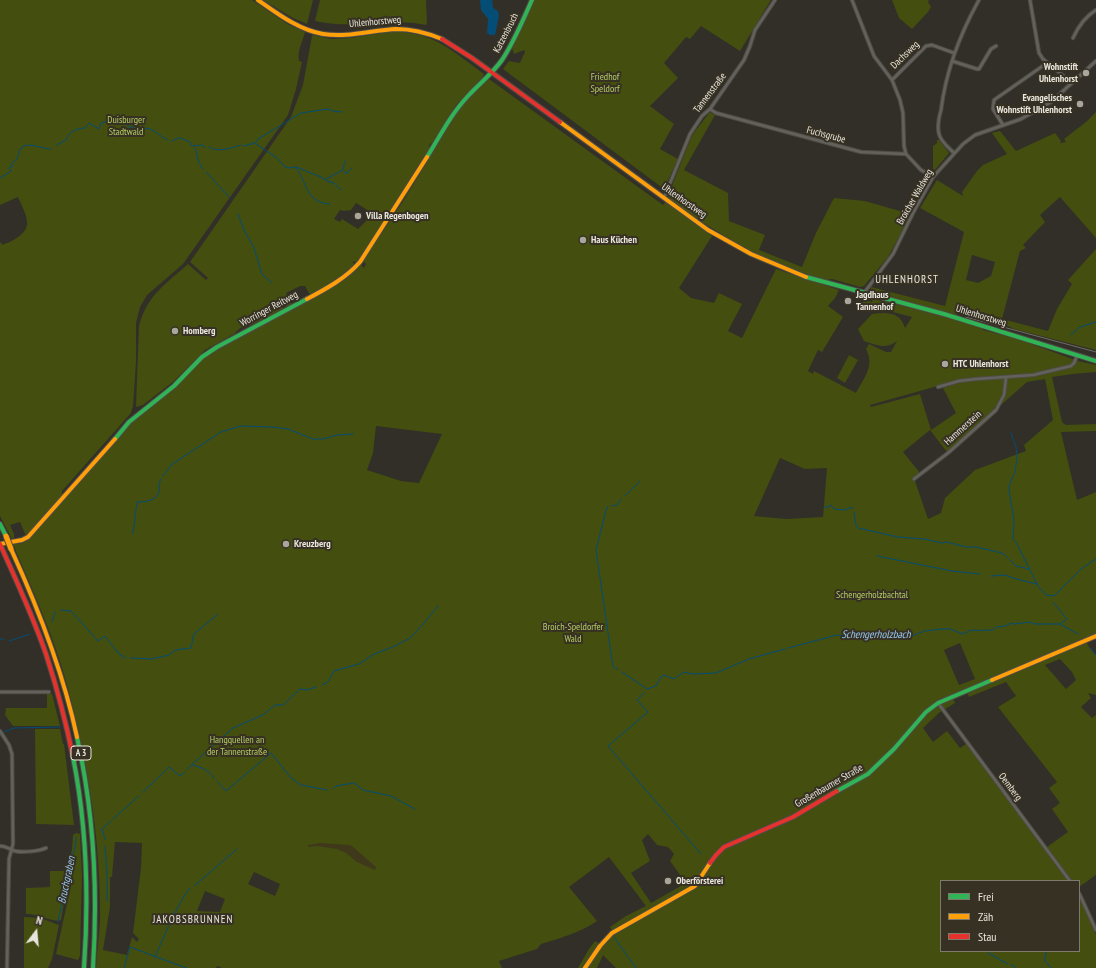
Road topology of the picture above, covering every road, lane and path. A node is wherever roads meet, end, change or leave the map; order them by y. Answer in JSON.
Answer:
{"nodes":[{"id":1,"x":258,"y":0,"type":"edge"},
{"id":2,"x":532,"y":0,"type":"edge"},
{"id":3,"x":774,"y":0,"type":"edge"},
{"id":4,"x":852,"y":0,"type":"edge"},
{"id":5,"x":979,"y":0,"type":"edge"},
{"id":6,"x":1030,"y":0,"type":"edge"},
{"id":7,"x":1096,"y":10,"type":"edge"},
{"id":8,"x":1073,"y":38,"type":"dead end"},
{"id":9,"x":996,"y":46,"type":"dead end"},
{"id":10,"x":954,"y":53,"type":"junction"},
{"id":11,"x":952,"y":61,"type":"junction"},
{"id":12,"x":1096,"y":61,"type":"edge"},
{"id":13,"x":1047,"y":62,"type":"junction"},
{"id":14,"x":493,"y":72,"type":"junction"},
{"id":15,"x":892,"y":80,"type":"junction"},
{"id":16,"x":1072,"y":83,"type":"junction"},
{"id":17,"x":710,"y":109,"type":"junction"},
{"id":18,"x":1003,"y":125,"type":"junction"},
{"id":19,"x":954,"y":153,"type":"junction"},
{"id":20,"x":906,"y":154,"type":"junction"},
{"id":21,"x":933,"y":177,"type":"junction"},
{"id":22,"x":664,"y":198,"type":"junction"},
{"id":23,"x":864,"y":293,"type":"junction"},
{"id":24,"x":1077,"y":356,"type":"junction"},
{"id":25,"x":1096,"y":361,"type":"edge"},
{"id":26,"x":1006,"y":378,"type":"junction"},
{"id":27,"x":938,"y":387,"type":"dead end"},
{"id":28,"x":914,"y":479,"type":"dead end"},
{"id":29,"x":0,"y":524,"type":"edge"},
{"id":30,"x":0,"y":544,"type":"edge"},
{"id":31,"x":1096,"y":636,"type":"edge"},
{"id":32,"x":0,"y":692,"type":"edge"},
{"id":33,"x":49,"y":692,"type":"dead end"},
{"id":34,"x":938,"y":703,"type":"junction"},
{"id":35,"x":0,"y":731,"type":"edge"},
{"id":36,"x":0,"y":846,"type":"edge"},
{"id":37,"x":46,"y":848,"type":"dead end"},
{"id":38,"x":12,"y":849,"type":"junction"},
{"id":39,"x":1069,"y":880,"type":"edge"},
{"id":40,"x":1080,"y":895,"type":"edge"},
{"id":41,"x":1096,"y":930,"type":"edge"},
{"id":42,"x":8,"y":968,"type":"edge"},
{"id":43,"x":84,"y":968,"type":"edge"},
{"id":44,"x":92,"y":968,"type":"edge"},
{"id":45,"x":585,"y":968,"type":"edge"}],
"edges":[{"from":1,"to":14,"type":"main road","name":"Uhlenhorstweg"},
{"from":2,"to":14,"type":"main road","name":"Katzenbruch"},
{"from":3,"to":17,"type":"street","name":"Tannenstraße"},
{"from":4,"to":15,"type":"street"},
{"from":5,"to":10,"type":"street"},
{"from":6,"to":13,"type":"street"},
{"from":7,"to":8,"type":"street"},
{"from":9,"to":11,"type":"street"},
{"from":10,"to":11,"type":"street"},
{"from":10,"to":15,"type":"street","name":"Dachsweg"},
{"from":11,"to":19,"type":"street"},
{"from":12,"to":16,"type":"street","name":"Broicher Waldweg"},
{"from":13,"to":16,"type":"street"},
{"from":13,"to":18,"type":"street"},
{"from":14,"to":22,"type":"main road","name":"Uhlenhorstweg"},
{"from":14,"to":30,"type":"main road","name":"Worringer Reitweg"},
{"from":15,"to":20,"type":"street"},
{"from":16,"to":18,"type":"street","name":"Broicher Waldweg"},
{"from":17,"to":20,"type":"street","name":"Fuchsgrube"},
{"from":17,"to":22,"type":"street","name":"Tannenstraße"},
{"from":18,"to":19,"type":"street","name":"Broicher Waldweg"},
{"from":19,"to":21,"type":"street","name":"Broicher Waldweg"},
{"from":20,"to":21,"type":"street"},
{"from":21,"to":23,"type":"street","name":"Broicher Waldweg"},
{"from":22,"to":23,"type":"main road","name":"Uhlenhorstweg"},
{"from":23,"to":24,"type":"main road","name":"Uhlenhorstweg"},
{"from":24,"to":25,"type":"main road","name":"Uhlenhorstweg"},
{"from":24,"to":26,"type":"street"},
{"from":26,"to":27,"type":"street"},
{"from":26,"to":28,"type":"street","name":"Hammerstein"},
{"from":29,"to":44,"type":"main road","number":"A 3","bridge":true},
{"from":30,"to":43,"type":"main road","number":"A 3"},
{"from":31,"to":34,"type":"main road","name":"Großenbaumer Straße"},
{"from":32,"to":33,"type":"street"},
{"from":34,"to":39,"type":"street","name":"Oemberg"},
{"from":34,"to":45,"type":"main road","name":"Großenbaumer Straße"},
{"from":35,"to":38,"type":"street"},
{"from":36,"to":38,"type":"street"},
{"from":37,"to":38,"type":"street"},
{"from":38,"to":42,"type":"street"},
{"from":40,"to":41,"type":"street"}]}
